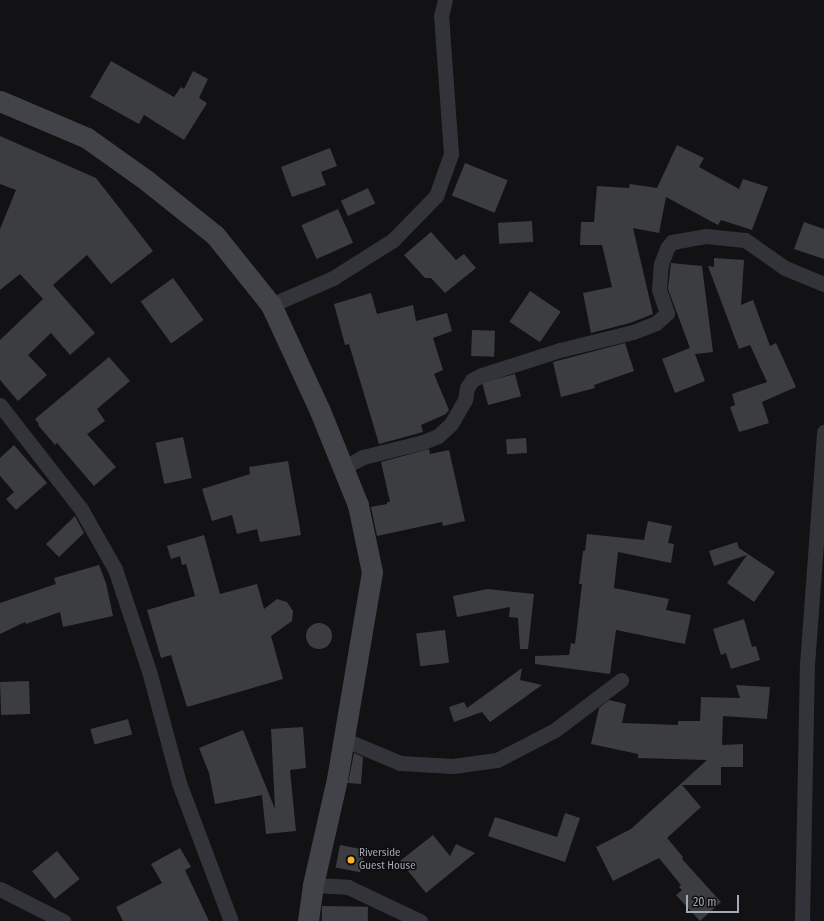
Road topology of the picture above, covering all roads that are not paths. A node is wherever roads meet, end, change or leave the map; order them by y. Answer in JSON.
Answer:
{"nodes":[{"id":1,"x":445,"y":0,"type":"edge"},
{"id":2,"x":0,"y":101,"type":"edge"},
{"id":3,"x":824,"y":284,"type":"edge"},
{"id":4,"x":271,"y":305,"type":"junction"},
{"id":5,"x":0,"y":405,"type":"edge"},
{"id":6,"x":824,"y":432,"type":"edge"},
{"id":7,"x":344,"y":468,"type":"junction"},
{"id":8,"x":621,"y":680,"type":"dead end"},
{"id":9,"x":344,"y":739,"type":"junction"},
{"id":10,"x":313,"y":885,"type":"junction"},
{"id":11,"x":0,"y":890,"type":"edge"},
{"id":12,"x":63,"y":921,"type":"edge"},
{"id":13,"x":231,"y":921,"type":"edge"},
{"id":14,"x":308,"y":921,"type":"edge"},
{"id":15,"x":420,"y":921,"type":"edge"},
{"id":16,"x":802,"y":921,"type":"edge"}],
"edges":[{"from":1,"to":4,"type":"street"},
{"from":2,"to":4,"type":"street"},
{"from":3,"to":7,"type":"street"},
{"from":4,"to":7,"type":"street"},
{"from":5,"to":13,"type":"street"},
{"from":6,"to":16,"type":"street"},
{"from":7,"to":9,"type":"street"},
{"from":8,"to":9,"type":"street"},
{"from":9,"to":10,"type":"street"},
{"from":10,"to":14,"type":"street"},
{"from":10,"to":15,"type":"street"},
{"from":11,"to":12,"type":"street"}]}
